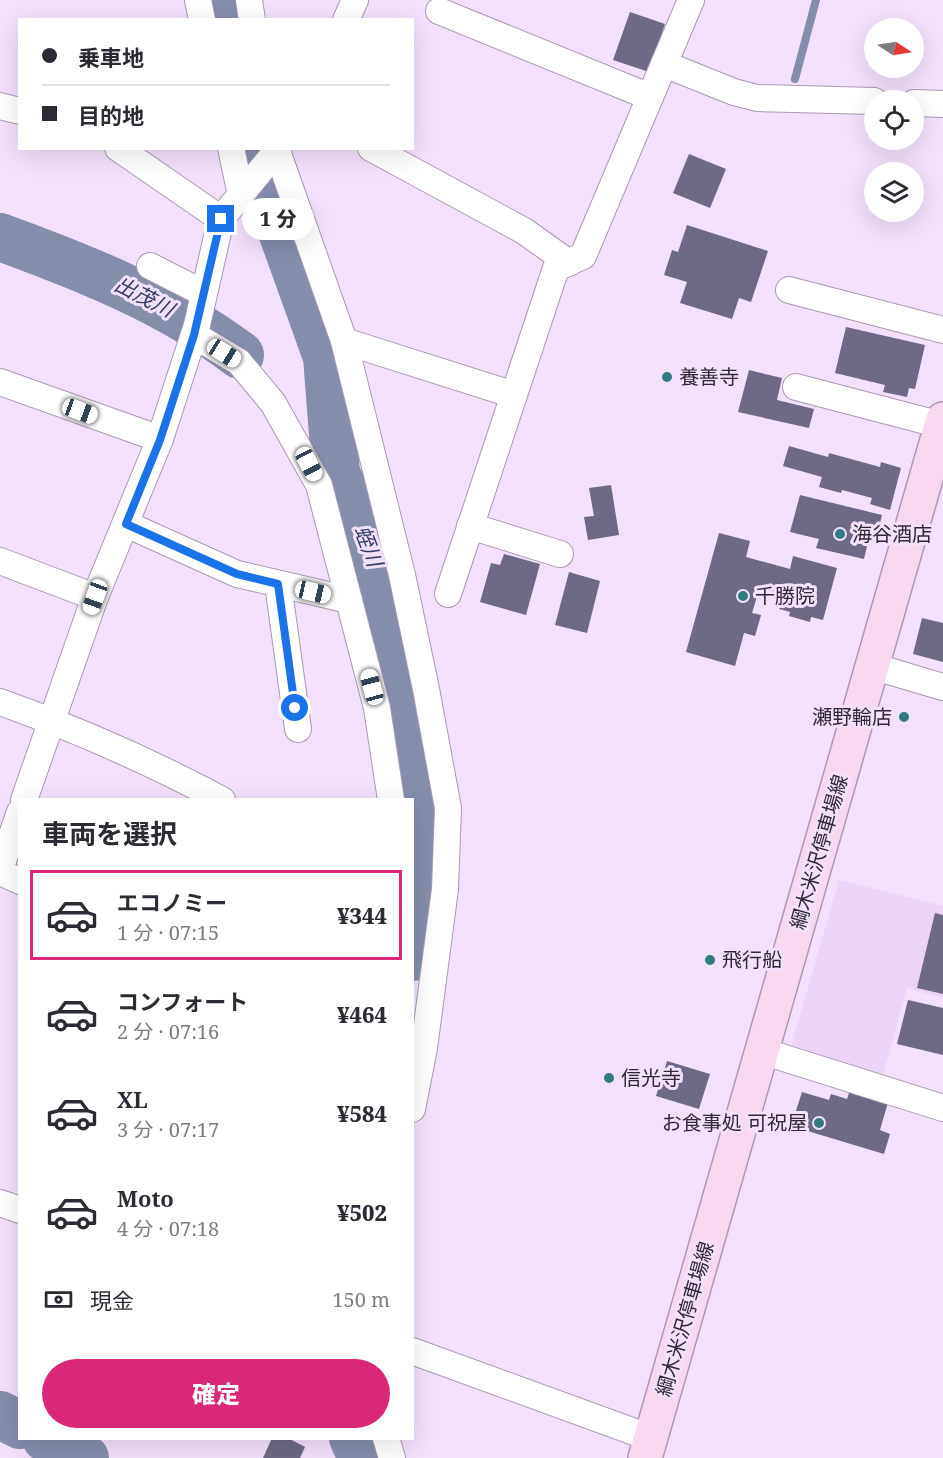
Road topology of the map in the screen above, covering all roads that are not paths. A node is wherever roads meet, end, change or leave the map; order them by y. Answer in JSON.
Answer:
{"nodes":[{"id":1,"x":198,"y":0,"type":"edge"},
{"id":2,"x":249,"y":0,"type":"edge"},
{"id":3,"x":355,"y":0,"type":"edge"},
{"id":4,"x":691,"y":0,"type":"edge"},
{"id":5,"x":439,"y":11,"type":"dead end"},
{"id":6,"x":202,"y":18,"type":"edge"},
{"id":7,"x":252,"y":18,"type":"edge"},
{"id":8,"x":347,"y":18,"type":"edge"},
{"id":9,"x":664,"y":64,"type":"junction"},
{"id":10,"x":650,"y":97,"type":"junction"},
{"id":11,"x":864,"y":101,"type":"edge"},
{"id":12,"x":924,"y":103,"type":"edge"},
{"id":13,"x":943,"y":104,"type":"edge"},
{"id":14,"x":0,"y":106,"type":"edge"},
{"id":15,"x":18,"y":110,"type":"edge"},
{"id":16,"x":121,"y":150,"type":"edge"},
{"id":17,"x":232,"y":150,"type":"edge"},
{"id":18,"x":375,"y":150,"type":"edge"},
{"id":19,"x":275,"y":152,"type":"edge"},
{"id":20,"x":245,"y":190,"type":"junction"},
{"id":21,"x":221,"y":219,"type":"junction"},
{"id":22,"x":569,"y":262,"type":"junction"},
{"id":23,"x":150,"y":266,"type":"dead end"},
{"id":24,"x":789,"y":290,"type":"dead end"},
{"id":25,"x":199,"y":314,"type":"junction"},
{"id":26,"x":943,"y":330,"type":"edge"},
{"id":27,"x":345,"y":341,"type":"junction"},
{"id":28,"x":0,"y":382,"type":"edge"},
{"id":29,"x":796,"y":387,"type":"dead end"},
{"id":30,"x":514,"y":395,"type":"junction"},
{"id":31,"x":942,"y":422,"type":"edge"},
{"id":32,"x":160,"y":440,"type":"junction"},
{"id":33,"x":126,"y":524,"type":"junction"},
{"id":34,"x":470,"y":526,"type":"junction"},
{"id":35,"x":560,"y":554,"type":"dead end"},
{"id":36,"x":0,"y":561,"type":"edge"},
{"id":37,"x":278,"y":584,"type":"junction"},
{"id":38,"x":448,"y":594,"type":"dead end"},
{"id":39,"x":95,"y":597,"type":"junction"},
{"id":40,"x":349,"y":600,"type":"junction"},
{"id":41,"x":873,"y":666,"type":"junction"},
{"id":42,"x":943,"y":687,"type":"edge"},
{"id":43,"x":0,"y":702,"type":"edge"},
{"id":44,"x":51,"y":720,"type":"junction"},
{"id":45,"x":298,"y":729,"type":"dead end"},
{"id":46,"x":25,"y":798,"type":"edge"},
{"id":47,"x":218,"y":798,"type":"edge"},
{"id":48,"x":392,"y":798,"type":"edge"},
{"id":49,"x":18,"y":818,"type":"edge"},
{"id":50,"x":0,"y":871,"type":"edge"},
{"id":51,"x":18,"y":880,"type":"edge"},
{"id":52,"x":762,"y":1051,"type":"junction"},
{"id":53,"x":414,"y":1098,"type":"edge"},
{"id":54,"x":943,"y":1107,"type":"edge"},
{"id":55,"x":0,"y":1203,"type":"edge"},
{"id":56,"x":18,"y":1209,"type":"edge"},
{"id":57,"x":414,"y":1352,"type":"edge"},
{"id":58,"x":387,"y":1440,"type":"edge"},
{"id":59,"x":648,"y":1448,"type":"edge"},
{"id":60,"x":392,"y":1458,"type":"edge"}],
"edges":[{"from":1,"to":6,"type":"street"},
{"from":2,"to":7,"type":"street"},
{"from":3,"to":8,"type":"street"},
{"from":4,"to":9,"type":"street"},
{"from":5,"to":10,"type":"street"},
{"from":9,"to":10,"type":"street"},
{"from":9,"to":11,"type":"street"},
{"from":10,"to":22,"type":"street"},
{"from":12,"to":13,"type":"street"},
{"from":14,"to":15,"type":"street"},
{"from":16,"to":21,"type":"street"},
{"from":17,"to":20,"type":"street"},
{"from":18,"to":22,"type":"street"},
{"from":19,"to":20,"type":"street"},
{"from":19,"to":27,"type":"street"},
{"from":20,"to":21,"type":"street"},
{"from":21,"to":25,"type":"street"},
{"from":22,"to":30,"type":"street"},
{"from":23,"to":25,"type":"street"},
{"from":24,"to":26,"type":"street"},
{"from":25,"to":32,"type":"street"},
{"from":25,"to":40,"type":"street"},
{"from":27,"to":30,"type":"street"},
{"from":27,"to":53,"type":"street"},
{"from":28,"to":32,"type":"street"},
{"from":29,"to":31,"type":"street"},
{"from":30,"to":34,"type":"street"},
{"from":31,"to":41,"type":"main road","name":"綱木米沢停車場線"},
{"from":32,"to":33,"type":"street"},
{"from":33,"to":37,"type":"street"},
{"from":33,"to":39,"type":"street"},
{"from":34,"to":35,"type":"street"},
{"from":34,"to":38,"type":"street"},
{"from":36,"to":39,"type":"street"},
{"from":37,"to":40,"type":"street"},
{"from":37,"to":45,"type":"street"},
{"from":39,"to":44,"type":"street"},
{"from":40,"to":48,"type":"street"},
{"from":41,"to":42,"type":"street"},
{"from":41,"to":52,"type":"main road","name":"綱木米沢停車場線"},
{"from":43,"to":44,"type":"street"},
{"from":44,"to":46,"type":"street"},
{"from":44,"to":47,"type":"street"},
{"from":49,"to":50,"type":"street"},
{"from":50,"to":51,"type":"street"},
{"from":52,"to":54,"type":"street"},
{"from":52,"to":59,"type":"main road","name":"綱木米沢停車場線"},
{"from":55,"to":56,"type":"street"},
{"from":57,"to":59,"type":"street"},
{"from":58,"to":60,"type":"street"}]}
